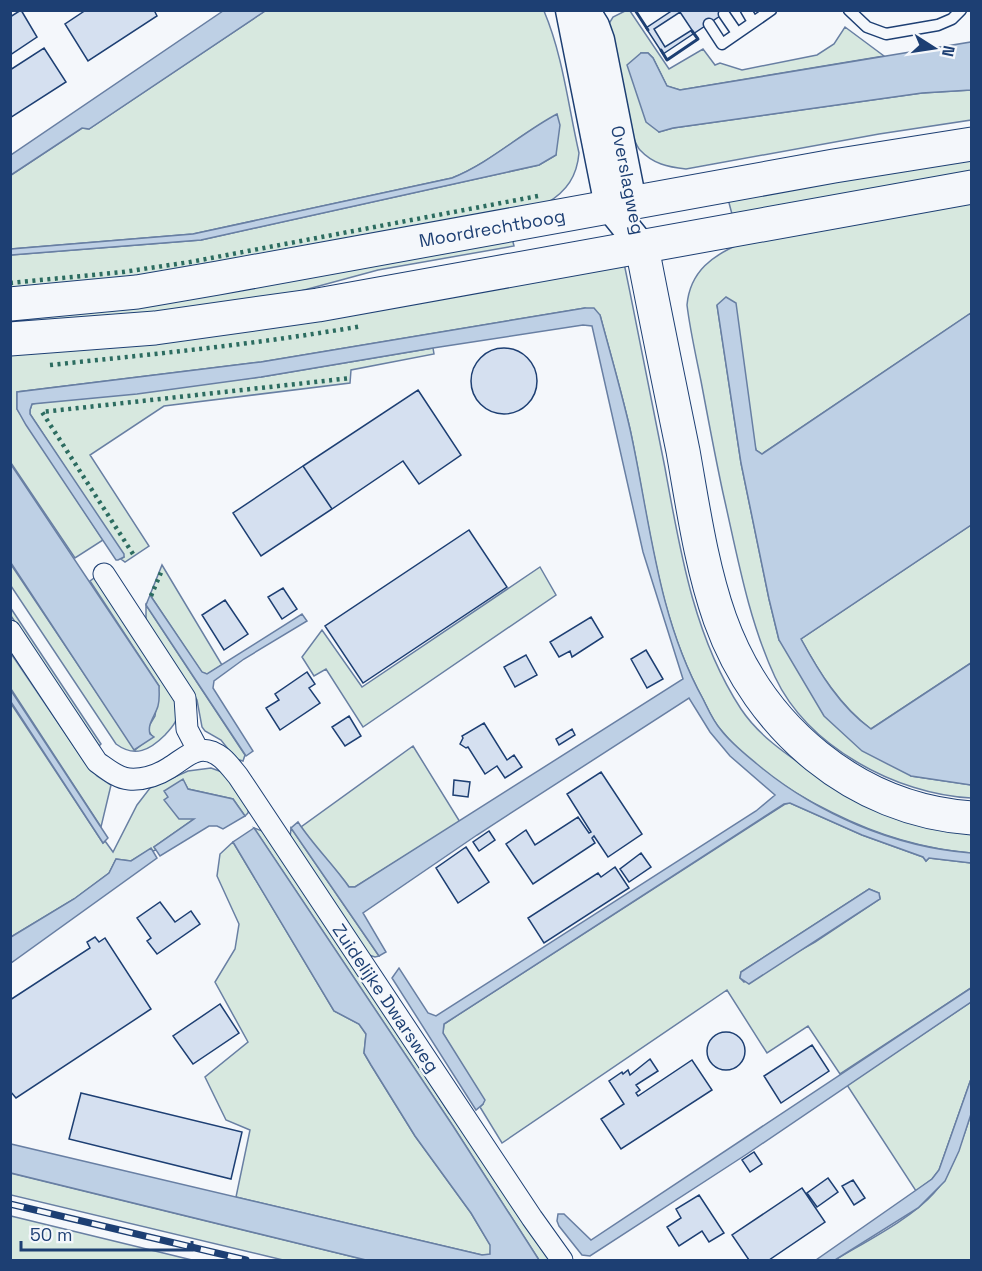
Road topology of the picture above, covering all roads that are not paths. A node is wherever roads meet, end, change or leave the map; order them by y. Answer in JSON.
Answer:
{"nodes":[{"id":1,"x":570,"y":10,"type":"edge"},
{"id":2,"x":585,"y":10,"type":"edge"},
{"id":3,"x":746,"y":10,"type":"edge"},
{"id":4,"x":849,"y":10,"type":"edge"},
{"id":5,"x":961,"y":10,"type":"edge"},
{"id":6,"x":769,"y":11,"type":"edge"},
{"id":7,"x":724,"y":14,"type":"dead end"},
{"id":8,"x":753,"y":22,"type":"junction"},
{"id":9,"x":709,"y":24,"type":"dead end"},
{"id":10,"x":737,"y":33,"type":"junction"},
{"id":11,"x":972,"y":144,"type":"edge"},
{"id":12,"x":972,"y":187,"type":"edge"},
{"id":13,"x":620,"y":204,"type":"junction"},
{"id":14,"x":642,"y":247,"type":"junction"},
{"id":15,"x":10,"y":304,"type":"edge"},
{"id":16,"x":10,"y":339,"type":"edge"},
{"id":17,"x":104,"y":574,"type":"dead end"},
{"id":18,"x":10,"y":631,"type":"edge"},
{"id":19,"x":198,"y":750,"type":"junction"},
{"id":20,"x":972,"y":818,"type":"edge"},
{"id":21,"x":562,"y":1260,"type":"edge"}],
"edges":[{"from":1,"to":13,"type":"street","name":"Overslagweg"},
{"from":2,"to":13,"type":"street","name":"Overslagweg"},
{"from":3,"to":8,"type":"lane"},
{"from":4,"to":5,"type":"lane"},
{"from":6,"to":8,"type":"lane"},
{"from":7,"to":10,"type":"lane"},
{"from":8,"to":10,"type":"lane"},
{"from":9,"to":10,"type":"lane"},
{"from":11,"to":13,"type":"main road","name":"Moordrechtboog"},
{"from":12,"to":14,"type":"main road"},
{"from":13,"to":14,"type":"main road","name":"Overslagweg"},
{"from":13,"to":15,"type":"main road","name":"Moordrechtboog"},
{"from":14,"to":16,"type":"main road"},
{"from":14,"to":20,"type":"main road","name":"Overslagweg"},
{"from":17,"to":19,"type":"street"},
{"from":18,"to":19,"type":"street"},
{"from":19,"to":21,"type":"street","name":"Zuidelijke Dwarsweg"}]}
